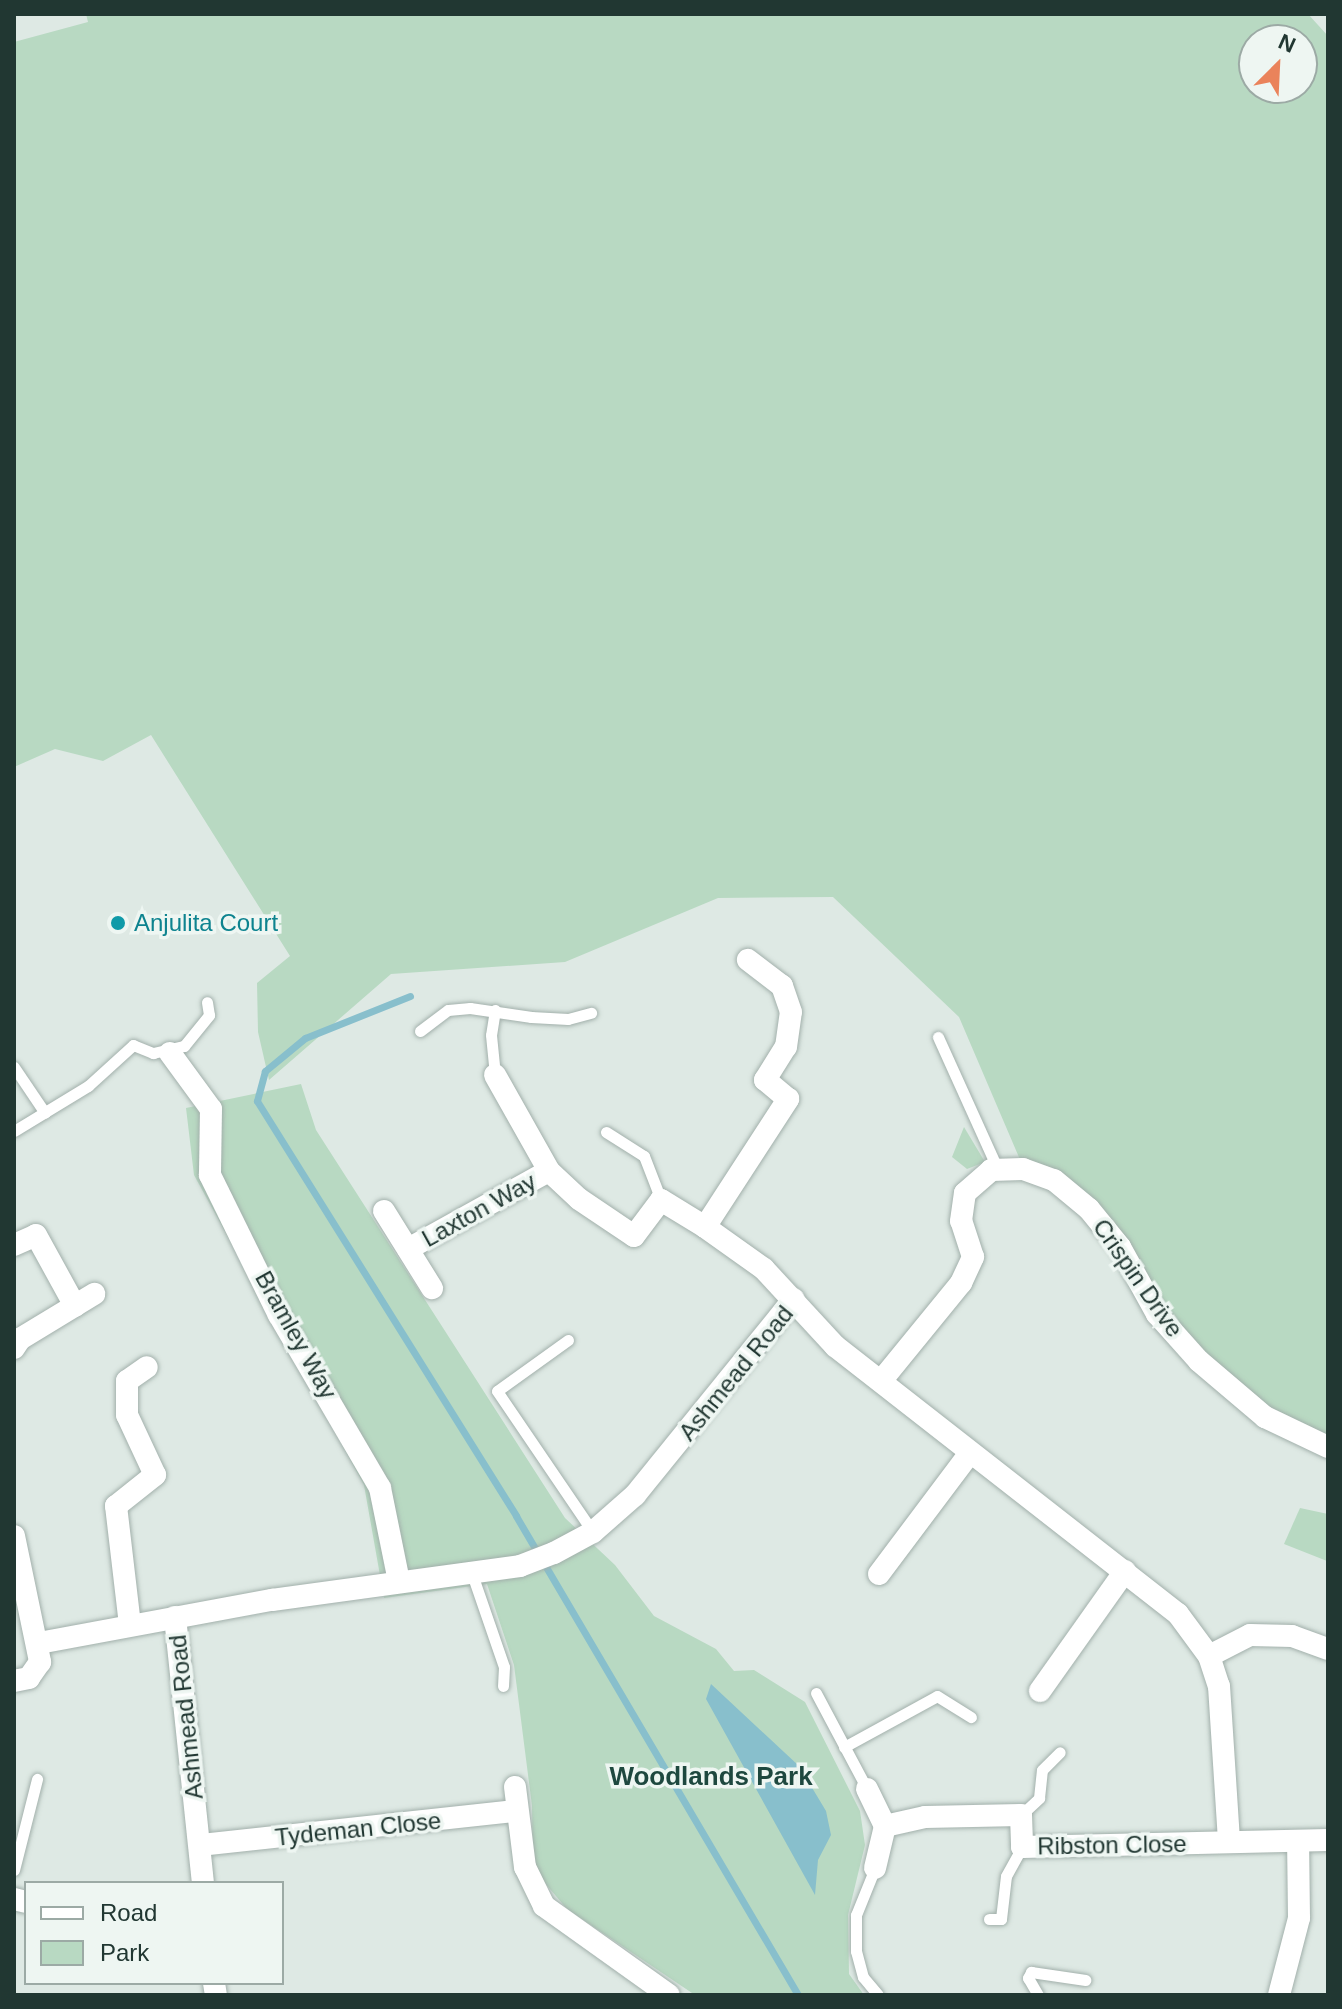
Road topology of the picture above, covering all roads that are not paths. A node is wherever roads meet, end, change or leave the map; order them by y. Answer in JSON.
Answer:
{"nodes":[{"id":1,"x":748,"y":960,"type":"dead end"},
{"id":2,"x":207,"y":1002,"type":"dead end"},
{"id":3,"x":495,"y":1010,"type":"junction"},
{"id":4,"x":591,"y":1013,"type":"dead end"},
{"id":5,"x":420,"y":1031,"type":"dead end"},
{"id":6,"x":938,"y":1037,"type":"dead end"},
{"id":7,"x":170,"y":1053,"type":"junction"},
{"id":8,"x":14,"y":1067,"type":"edge"},
{"id":9,"x":495,"y":1075,"type":"joint"},
{"id":10,"x":45,"y":1113,"type":"junction"},
{"id":11,"x":14,"y":1131,"type":"edge"},
{"id":12,"x":606,"y":1132,"type":"dead end"},
{"id":13,"x":998,"y":1170,"type":"junction"},
{"id":14,"x":549,"y":1171,"type":"junction"},
{"id":15,"x":661,"y":1200,"type":"junction"},
{"id":16,"x":384,"y":1211,"type":"dead end"},
{"id":17,"x":705,"y":1227,"type":"junction"},
{"id":18,"x":14,"y":1245,"type":"edge"},
{"id":19,"x":408,"y":1249,"type":"junction"},
{"id":20,"x":432,"y":1288,"type":"dead end"},
{"id":21,"x":94,"y":1294,"type":"dead end"},
{"id":22,"x":794,"y":1299,"type":"junction"},
{"id":23,"x":75,"y":1306,"type":"junction"},
{"id":24,"x":568,"y":1340,"type":"dead end"},
{"id":25,"x":14,"y":1348,"type":"edge"},
{"id":26,"x":147,"y":1367,"type":"dead end"},
{"id":27,"x":881,"y":1381,"type":"junction"},
{"id":28,"x":1328,"y":1447,"type":"edge"},
{"id":29,"x":970,"y":1453,"type":"junction"},
{"id":30,"x":593,"y":1532,"type":"junction"},
{"id":31,"x":14,"y":1536,"type":"edge"},
{"id":32,"x":1125,"y":1571,"type":"junction"},
{"id":33,"x":472,"y":1574,"type":"junction"},
{"id":34,"x":879,"y":1574,"type":"dead end"},
{"id":35,"x":399,"y":1581,"type":"junction"},
{"id":36,"x":175,"y":1617,"type":"junction"},
{"id":37,"x":130,"y":1625,"type":"junction"},
{"id":38,"x":39,"y":1643,"type":"junction"},
{"id":39,"x":1328,"y":1649,"type":"edge"},
{"id":40,"x":1209,"y":1656,"type":"junction"},
{"id":41,"x":14,"y":1681,"type":"edge"},
{"id":42,"x":503,"y":1686,"type":"dead end"},
{"id":43,"x":1040,"y":1691,"type":"dead end"},
{"id":44,"x":816,"y":1693,"type":"dead end"},
{"id":45,"x":971,"y":1717,"type":"dead end"},
{"id":46,"x":844,"y":1747,"type":"junction"},
{"id":47,"x":1060,"y":1752,"type":"dead end"},
{"id":48,"x":37,"y":1779,"type":"dead end"},
{"id":49,"x":515,"y":1787,"type":"dead end"},
{"id":50,"x":867,"y":1789,"type":"joint"},
{"id":51,"x":516,"y":1811,"type":"junction"},
{"id":52,"x":1021,"y":1815,"type":"junction"},
{"id":53,"x":885,"y":1826,"type":"junction"},
{"id":54,"x":1229,"y":1840,"type":"junction"},
{"id":55,"x":1328,"y":1840,"type":"edge"},
{"id":56,"x":1298,"y":1841,"type":"junction"},
{"id":57,"x":201,"y":1845,"type":"junction"},
{"id":58,"x":1022,"y":1847,"type":"junction"},
{"id":59,"x":875,"y":1868,"type":"joint"},
{"id":60,"x":14,"y":1870,"type":"edge"},
{"id":61,"x":203,"y":1881,"type":"edge"},
{"id":62,"x":989,"y":1919,"type":"dead end"},
{"id":63,"x":1085,"y":1980,"type":"dead end"},
{"id":64,"x":669,"y":1995,"type":"edge"},
{"id":65,"x":878,"y":1995,"type":"edge"},
{"id":66,"x":1038,"y":1995,"type":"edge"},
{"id":67,"x":1279,"y":1995,"type":"edge"}],
"edges":[{"from":1,"to":17,"type":"street"},
{"from":2,"to":7,"type":"lane"},
{"from":3,"to":4,"type":"lane"},
{"from":3,"to":5,"type":"lane"},
{"from":3,"to":9,"type":"lane"},
{"from":6,"to":13,"type":"lane"},
{"from":7,"to":10,"type":"lane"},
{"from":7,"to":35,"type":"street","name":"Bramley Way"},
{"from":8,"to":10,"type":"lane"},
{"from":9,"to":14,"type":"street","name":"Laxton Way"},
{"from":10,"to":11,"type":"lane"},
{"from":12,"to":15,"type":"lane"},
{"from":13,"to":27,"type":"street"},
{"from":13,"to":28,"type":"street","name":"Crispin Drive"},
{"from":14,"to":15,"type":"street","name":"Laxton Way"},
{"from":14,"to":19,"type":"street","name":"Laxton Way"},
{"from":15,"to":17,"type":"street"},
{"from":16,"to":19,"type":"street","name":"Laxton Way"},
{"from":17,"to":22,"type":"street"},
{"from":18,"to":23,"type":"street"},
{"from":19,"to":20,"type":"street","name":"Laxton Way"},
{"from":21,"to":23,"type":"street"},
{"from":22,"to":27,"type":"street","name":"Ashmead Road"},
{"from":22,"to":30,"type":"street","name":"Ashmead Road"},
{"from":23,"to":25,"type":"street"},
{"from":24,"to":30,"type":"lane"},
{"from":26,"to":37,"type":"street"},
{"from":27,"to":29,"type":"street","name":"Ashmead Road"},
{"from":29,"to":32,"type":"street","name":"Ashmead Road"},
{"from":29,"to":34,"type":"street"},
{"from":30,"to":33,"type":"street","name":"Ashmead Road"},
{"from":31,"to":38,"type":"street"},
{"from":32,"to":40,"type":"street","name":"Ashmead Road"},
{"from":32,"to":43,"type":"street"},
{"from":33,"to":35,"type":"street","name":"Ashmead Road"},
{"from":33,"to":42,"type":"lane"},
{"from":35,"to":36,"type":"street","name":"Ashmead Road"},
{"from":36,"to":37,"type":"street"},
{"from":36,"to":57,"type":"street","name":"Ashmead Road"},
{"from":37,"to":38,"type":"street"},
{"from":38,"to":41,"type":"street"},
{"from":39,"to":40,"type":"street"},
{"from":40,"to":54,"type":"street","name":"Ashmead Road"},
{"from":44,"to":46,"type":"lane"},
{"from":45,"to":46,"type":"lane"},
{"from":46,"to":50,"type":"lane"},
{"from":47,"to":52,"type":"lane"},
{"from":48,"to":60,"type":"lane"},
{"from":49,"to":51,"type":"street"},
{"from":50,"to":53,"type":"street"},
{"from":51,"to":57,"type":"street","name":"Tydeman Close"},
{"from":51,"to":64,"type":"street"},
{"from":52,"to":53,"type":"street","name":"Ribston Close"},
{"from":52,"to":58,"type":"street","name":"Ribston Close"},
{"from":53,"to":59,"type":"street"},
{"from":54,"to":56,"type":"street"},
{"from":54,"to":58,"type":"street","name":"Ribston Close"},
{"from":55,"to":56,"type":"street"},
{"from":56,"to":67,"type":"street"},
{"from":57,"to":61,"type":"street","name":"Ashmead Road"},
{"from":58,"to":62,"type":"lane"},
{"from":59,"to":65,"type":"lane"},
{"from":63,"to":66,"type":"lane"}]}
